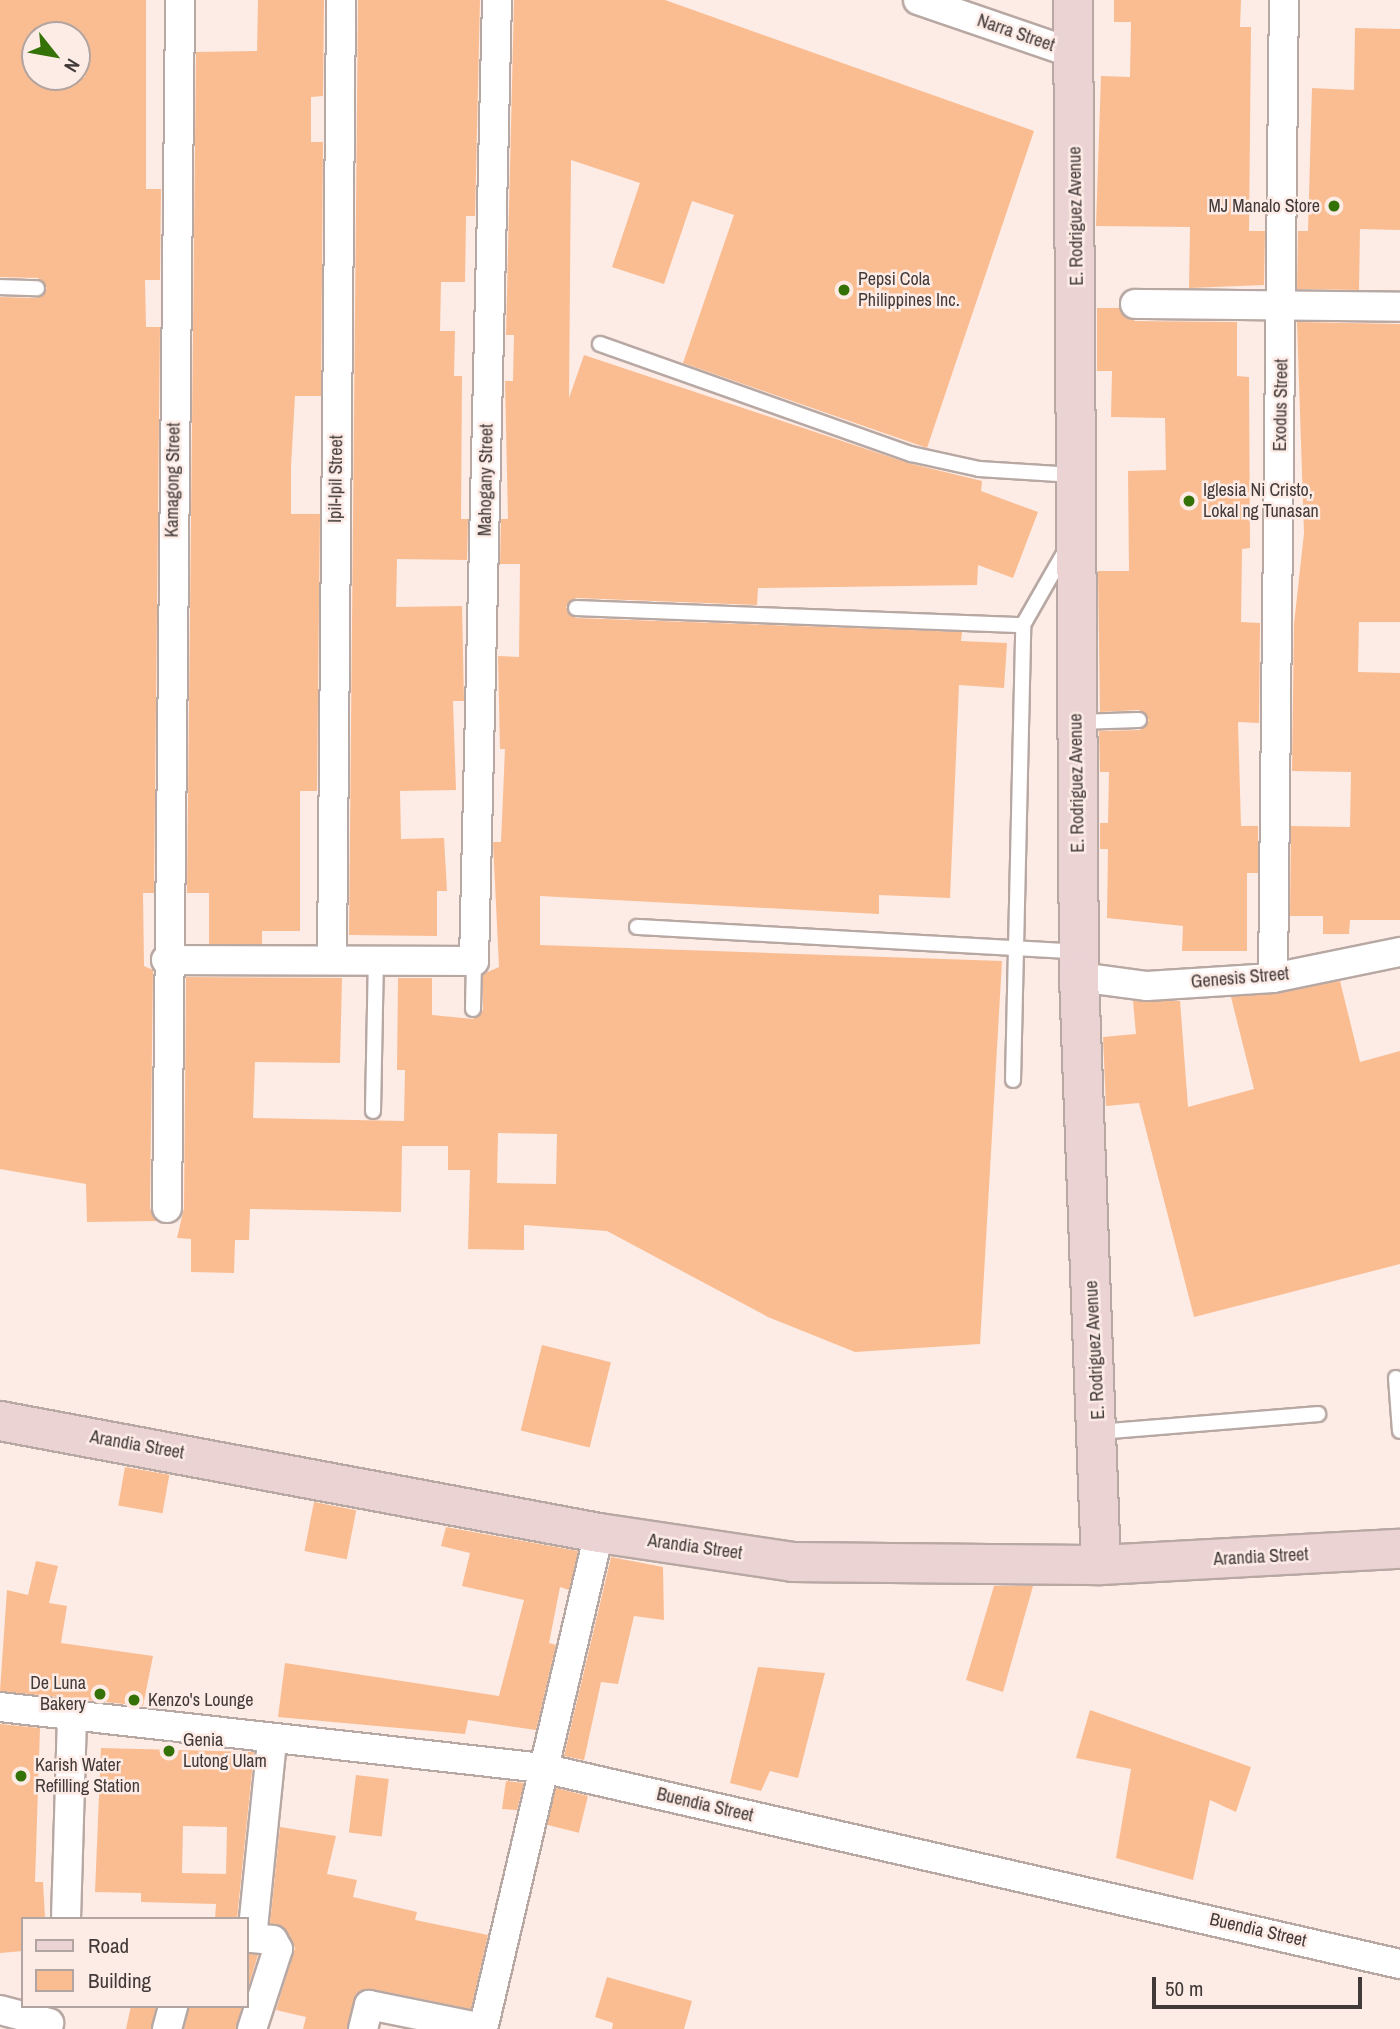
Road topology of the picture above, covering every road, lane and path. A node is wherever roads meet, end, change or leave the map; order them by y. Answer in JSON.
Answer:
{"nodes":[{"id":1,"x":180,"y":0,"type":"edge"},
{"id":2,"x":341,"y":0,"type":"edge"},
{"id":3,"x":497,"y":0,"type":"edge"},
{"id":4,"x":918,"y":0,"type":"edge"},
{"id":5,"x":1073,"y":0,"type":"edge"},
{"id":6,"x":1284,"y":0,"type":"edge"},
{"id":7,"x":1073,"y":53,"type":"junction"},
{"id":8,"x":0,"y":287,"type":"edge"},
{"id":9,"x":37,"y":288,"type":"dead end"},
{"id":10,"x":1135,"y":304,"type":"dead end"},
{"id":11,"x":1282,"y":305,"type":"junction"},
{"id":12,"x":1400,"y":307,"type":"edge"},
{"id":13,"x":600,"y":344,"type":"dead end"},
{"id":14,"x":1074,"y":475,"type":"junction"},
{"id":15,"x":1074,"y":538,"type":"junction"},
{"id":16,"x":576,"y":608,"type":"dead end"},
{"id":17,"x":1023,"y":625,"type":"junction"},
{"id":18,"x":1139,"y":720,"type":"dead end"},
{"id":19,"x":1076,"y":722,"type":"junction"},
{"id":20,"x":637,"y":927,"type":"dead end"},
{"id":21,"x":1016,"y":950,"type":"junction"},
{"id":22,"x":1400,"y":951,"type":"edge"},
{"id":23,"x":376,"y":957,"type":"junction"},
{"id":24,"x":332,"y":958,"type":"junction"},
{"id":25,"x":166,"y":960,"type":"junction"},
{"id":26,"x":474,"y":961,"type":"junction"},
{"id":27,"x":1079,"y":964,"type":"junction"},
{"id":28,"x":1273,"y":978,"type":"junction"},
{"id":29,"x":472,"y":1009,"type":"dead end"},
{"id":30,"x":1013,"y":1080,"type":"dead end"},
{"id":31,"x":373,"y":1111,"type":"dead end"},
{"id":32,"x":167,"y":1208,"type":"dead end"},
{"id":33,"x":1396,"y":1378,"type":"dead end"},
{"id":34,"x":1318,"y":1414,"type":"dead end"},
{"id":35,"x":0,"y":1421,"type":"edge"},
{"id":36,"x":1400,"y":1430,"type":"edge"},
{"id":37,"x":1099,"y":1432,"type":"junction"},
{"id":38,"x":599,"y":1533,"type":"junction"},
{"id":39,"x":1400,"y":1549,"type":"edge"},
{"id":40,"x":1101,"y":1565,"type":"junction"},
{"id":41,"x":0,"y":1707,"type":"edge"},
{"id":42,"x":72,"y":1714,"type":"junction"},
{"id":43,"x":272,"y":1741,"type":"junction"},
{"id":44,"x":541,"y":1768,"type":"junction"},
{"id":45,"x":66,"y":1917,"type":"edge"},
{"id":46,"x":250,"y":1938,"type":"edge"},
{"id":47,"x":1400,"y":1964,"type":"edge"},
{"id":48,"x":172,"y":2008,"type":"edge"},
{"id":49,"x":0,"y":2010,"type":"edge"},
{"id":50,"x":49,"y":2019,"type":"edge"},
{"id":51,"x":167,"y":2029,"type":"edge"},
{"id":52,"x":253,"y":2029,"type":"edge"},
{"id":53,"x":363,"y":2029,"type":"edge"},
{"id":54,"x":483,"y":2029,"type":"edge"}],
"edges":[{"from":1,"to":25,"type":"street","name":"Kamagong Street"},
{"from":2,"to":24,"type":"street","name":"Ipil-Ipil Street"},
{"from":3,"to":26,"type":"street","name":"Mahogany Street"},
{"from":4,"to":7,"type":"street","name":"Narra Street"},
{"from":5,"to":7,"type":"street","name":"E. Rodriguez Avenue"},
{"from":6,"to":11,"type":"street","name":"Exodus Street"},
{"from":7,"to":14,"type":"street","name":"E. Rodriguez Avenue"},
{"from":8,"to":9,"type":"lane"},
{"from":10,"to":11,"type":"street"},
{"from":11,"to":12,"type":"street"},
{"from":11,"to":28,"type":"street","name":"Exodus Street"},
{"from":13,"to":14,"type":"lane"},
{"from":14,"to":15,"type":"street","name":"E. Rodriguez Avenue"},
{"from":15,"to":17,"type":"lane"},
{"from":15,"to":19,"type":"street","name":"E. Rodriguez Avenue"},
{"from":16,"to":17,"type":"lane"},
{"from":17,"to":21,"type":"lane"},
{"from":18,"to":19,"type":"lane"},
{"from":19,"to":27,"type":"street","name":"E. Rodriguez Avenue"},
{"from":20,"to":21,"type":"lane"},
{"from":21,"to":27,"type":"lane"},
{"from":21,"to":30,"type":"lane"},
{"from":22,"to":28,"type":"street","name":"Genesis Street"},
{"from":23,"to":24,"type":"street"},
{"from":23,"to":26,"type":"street"},
{"from":23,"to":31,"type":"lane"},
{"from":24,"to":25,"type":"street"},
{"from":25,"to":32,"type":"street","name":"Kamagong Street"},
{"from":26,"to":29,"type":"lane"},
{"from":27,"to":28,"type":"street","name":"Genesis Street"},
{"from":27,"to":37,"type":"street","name":"E. Rodriguez Avenue"},
{"from":33,"to":36,"type":"lane"},
{"from":34,"to":37,"type":"lane"},
{"from":35,"to":38,"type":"street","name":"Arandia Street"},
{"from":37,"to":40,"type":"street","name":"E. Rodriguez Avenue"},
{"from":38,"to":40,"type":"street","name":"Arandia Street"},
{"from":38,"to":44,"type":"street"},
{"from":39,"to":40,"type":"street","name":"Arandia Street"},
{"from":41,"to":42,"type":"street","name":"Buendia Street"},
{"from":42,"to":43,"type":"street","name":"Buendia Street"},
{"from":42,"to":45,"type":"street"},
{"from":43,"to":44,"type":"street","name":"Buendia Street"},
{"from":43,"to":46,"type":"street"},
{"from":44,"to":47,"type":"street","name":"Buendia Street"},
{"from":44,"to":54,"type":"street"},
{"from":46,"to":52,"type":"street"},
{"from":48,"to":51,"type":"street"},
{"from":49,"to":50,"type":"street"},
{"from":53,"to":54,"type":"street"}]}
